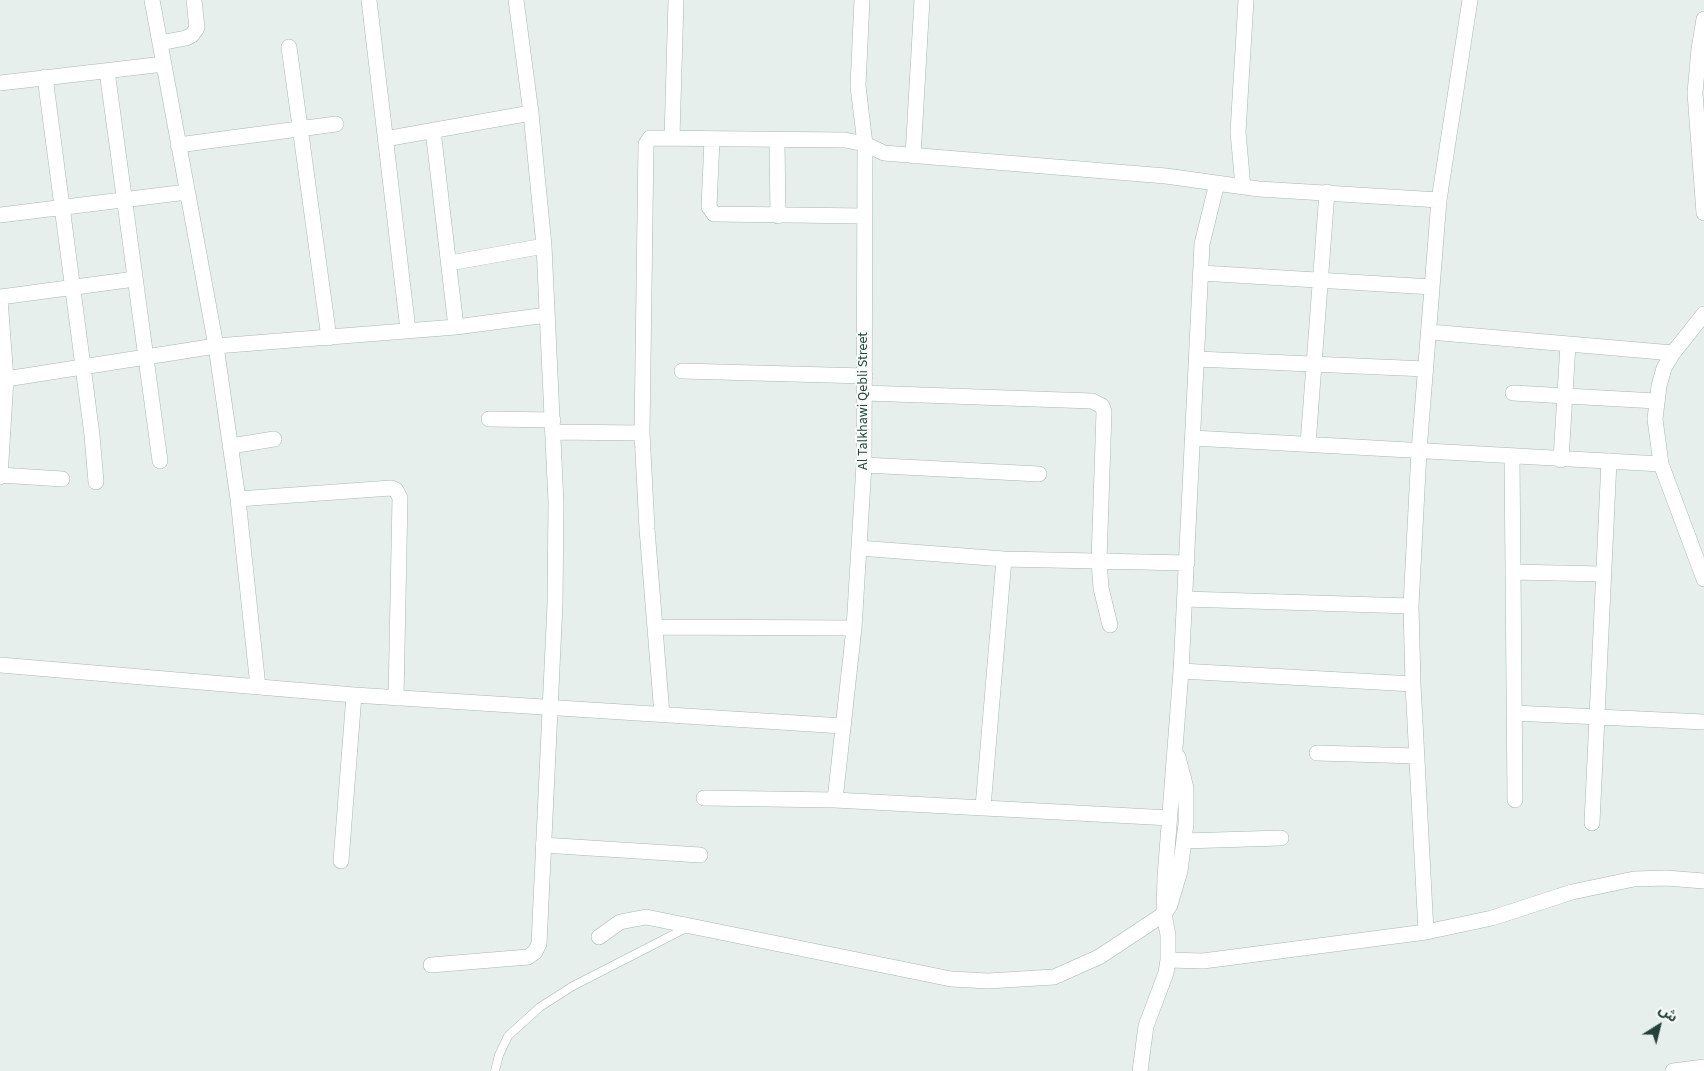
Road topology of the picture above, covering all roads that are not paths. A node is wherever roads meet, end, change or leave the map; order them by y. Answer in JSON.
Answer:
{"nodes":[{"id":1,"x":152,"y":0,"type":"edge"},
{"id":2,"x":194,"y":0,"type":"edge"},
{"id":3,"x":369,"y":0,"type":"edge"},
{"id":4,"x":516,"y":0,"type":"edge"},
{"id":5,"x":676,"y":0,"type":"edge"},
{"id":6,"x":862,"y":0,"type":"edge"},
{"id":7,"x":922,"y":0,"type":"edge"},
{"id":8,"x":1246,"y":0,"type":"edge"},
{"id":9,"x":1470,"y":0,"type":"edge"},
{"id":10,"x":1704,"y":19,"type":"edge"},
{"id":11,"x":160,"y":43,"type":"junction"},
{"id":12,"x":289,"y":47,"type":"dead end"},
{"id":13,"x":164,"y":64,"type":"junction"},
{"id":14,"x":107,"y":71,"type":"junction"},
{"id":15,"x":45,"y":78,"type":"junction"},
{"id":16,"x":0,"y":83,"type":"edge"},
{"id":17,"x":531,"y":113,"type":"junction"},
{"id":18,"x":336,"y":124,"type":"dead end"},
{"id":19,"x":301,"y":128,"type":"junction"},
{"id":20,"x":433,"y":130,"type":"junction"},
{"id":21,"x":672,"y":137,"type":"junction"},
{"id":22,"x":385,"y":139,"type":"junction"},
{"id":23,"x":712,"y":139,"type":"junction"},
{"id":24,"x":776,"y":140,"type":"junction"},
{"id":25,"x":865,"y":144,"type":"junction"},
{"id":26,"x":178,"y":145,"type":"junction"},
{"id":27,"x":913,"y":156,"type":"junction"},
{"id":28,"x":1217,"y":183,"type":"junction"},
{"id":29,"x":1243,"y":187,"type":"junction"},
{"id":30,"x":187,"y":192,"type":"junction"},
{"id":31,"x":1327,"y":192,"type":"junction"},
{"id":32,"x":124,"y":200,"type":"junction"},
{"id":33,"x":1439,"y":200,"type":"junction"},
{"id":34,"x":63,"y":207,"type":"junction"},
{"id":35,"x":1704,"y":213,"type":"edge"},
{"id":36,"x":0,"y":215,"type":"edge"},
{"id":37,"x":778,"y":216,"type":"junction"},
{"id":38,"x":865,"y":216,"type":"junction"},
{"id":39,"x":544,"y":246,"type":"junction"},
{"id":40,"x":450,"y":263,"type":"junction"},
{"id":41,"x":1200,"y":273,"type":"junction"},
{"id":42,"x":135,"y":279,"type":"junction"},
{"id":43,"x":1320,"y":280,"type":"junction"},
{"id":44,"x":73,"y":287,"type":"junction"},
{"id":45,"x":1432,"y":287,"type":"junction"},
{"id":46,"x":0,"y":298,"type":"edge"},
{"id":47,"x":1704,"y":314,"type":"edge"},
{"id":48,"x":547,"y":315,"type":"junction"},
{"id":49,"x":456,"y":327,"type":"junction"},
{"id":50,"x":408,"y":330,"type":"junction"},
{"id":51,"x":1430,"y":332,"type":"junction"},
{"id":52,"x":329,"y":338,"type":"junction"},
{"id":53,"x":1568,"y":344,"type":"junction"},
{"id":54,"x":216,"y":346,"type":"junction"},
{"id":55,"x":1673,"y":353,"type":"junction"},
{"id":56,"x":146,"y":358,"type":"junction"},
{"id":57,"x":1197,"y":359,"type":"junction"},
{"id":58,"x":1314,"y":364,"type":"junction"},
{"id":59,"x":82,"y":367,"type":"junction"},
{"id":60,"x":1426,"y":369,"type":"junction"},
{"id":61,"x":682,"y":371,"type":"dead end"},
{"id":62,"x":865,"y":376,"type":"junction"},
{"id":63,"x":6,"y":379,"type":"junction"},
{"id":64,"x":1513,"y":392,"type":"dead end"},
{"id":65,"x":865,"y":393,"type":"junction"},
{"id":66,"x":3,"y":396,"type":"edge"},
{"id":67,"x":1565,"y":396,"type":"junction"},
{"id":68,"x":1656,"y":401,"type":"junction"},
{"id":69,"x":489,"y":419,"type":"dead end"},
{"id":70,"x":553,"y":426,"type":"junction"},
{"id":71,"x":642,"y":433,"type":"junction"},
{"id":72,"x":1193,"y":438,"type":"junction"},
{"id":73,"x":274,"y":439,"type":"dead end"},
{"id":74,"x":1308,"y":444,"type":"junction"},
{"id":75,"x":231,"y":446,"type":"junction"},
{"id":76,"x":1419,"y":451,"type":"junction"},
{"id":77,"x":1512,"y":456,"type":"junction"},
{"id":78,"x":1561,"y":460,"type":"junction"},
{"id":79,"x":160,"y":461,"type":"dead end"},
{"id":80,"x":1609,"y":461,"type":"junction"},
{"id":81,"x":1660,"y":464,"type":"junction"},
{"id":82,"x":864,"y":466,"type":"junction"},
{"id":83,"x":1039,"y":474,"type":"dead end"},
{"id":84,"x":0,"y":476,"type":"edge"},
{"id":85,"x":62,"y":479,"type":"dead end"},
{"id":86,"x":96,"y":482,"type":"dead end"},
{"id":87,"x":238,"y":499,"type":"junction"},
{"id":88,"x":859,"y":548,"type":"junction"},
{"id":89,"x":1004,"y":559,"type":"junction"},
{"id":90,"x":1099,"y":561,"type":"junction"},
{"id":91,"x":1187,"y":563,"type":"junction"},
{"id":92,"x":1513,"y":572,"type":"junction"},
{"id":93,"x":1603,"y":574,"type":"junction"},
{"id":94,"x":1704,"y":578,"type":"edge"},
{"id":95,"x":1185,"y":599,"type":"junction"},
{"id":96,"x":1411,"y":606,"type":"junction"},
{"id":97,"x":1110,"y":626,"type":"dead end"},
{"id":98,"x":655,"y":627,"type":"junction"},
{"id":99,"x":854,"y":628,"type":"junction"},
{"id":100,"x":0,"y":665,"type":"edge"},
{"id":101,"x":1181,"y":671,"type":"junction"},
{"id":102,"x":1413,"y":684,"type":"junction"},
{"id":103,"x":258,"y":687,"type":"junction"},
{"id":104,"x":354,"y":695,"type":"junction"},
{"id":105,"x":396,"y":698,"type":"junction"},
{"id":106,"x":550,"y":708,"type":"junction"},
{"id":107,"x":1514,"y":713,"type":"junction"},
{"id":108,"x":662,"y":715,"type":"junction"},
{"id":109,"x":1596,"y":716,"type":"junction"},
{"id":110,"x":1704,"y":722,"type":"edge"},
{"id":111,"x":843,"y":726,"type":"junction"},
{"id":112,"x":1175,"y":751,"type":"junction"},
{"id":113,"x":1317,"y":753,"type":"dead end"},
{"id":114,"x":1416,"y":756,"type":"junction"},
{"id":115,"x":704,"y":798,"type":"dead end"},
{"id":116,"x":835,"y":800,"type":"junction"},
{"id":117,"x":1515,"y":800,"type":"dead end"},
{"id":118,"x":983,"y":807,"type":"junction"},
{"id":119,"x":1170,"y":818,"type":"junction"},
{"id":120,"x":1592,"y":823,"type":"dead end"},
{"id":121,"x":1280,"y":838,"type":"dead end"},
{"id":122,"x":1184,"y":841,"type":"junction"},
{"id":123,"x":542,"y":845,"type":"junction"},
{"id":124,"x":700,"y":855,"type":"dead end"},
{"id":125,"x":341,"y":861,"type":"dead end"},
{"id":126,"x":1704,"y":881,"type":"edge"},
{"id":127,"x":1164,"y":914,"type":"junction"},
{"id":128,"x":689,"y":926,"type":"junction"},
{"id":129,"x":1426,"y":932,"type":"junction"},
{"id":130,"x":599,"y":937,"type":"dead end"},
{"id":131,"x":1168,"y":960,"type":"junction"},
{"id":132,"x":431,"y":964,"type":"dead end"},
{"id":133,"x":1704,"y":1067,"type":"edge"},
{"id":134,"x":495,"y":1071,"type":"edge"},
{"id":135,"x":1140,"y":1071,"type":"edge"},
{"id":136,"x":1673,"y":1071,"type":"edge"}],
"edges":[{"from":1,"to":11,"type":"street"},
{"from":2,"to":11,"type":"street"},
{"from":3,"to":22,"type":"street"},
{"from":4,"to":17,"type":"street"},
{"from":5,"to":21,"type":"street"},
{"from":6,"to":25,"type":"street","name":"Al Talkhawi Qebli Street"},
{"from":7,"to":27,"type":"street"},
{"from":8,"to":29,"type":"street"},
{"from":9,"to":33,"type":"street"},
{"from":10,"to":35,"type":"street"},
{"from":11,"to":13,"type":"street"},
{"from":12,"to":19,"type":"street"},
{"from":13,"to":14,"type":"street"},
{"from":13,"to":26,"type":"street"},
{"from":14,"to":15,"type":"street"},
{"from":14,"to":32,"type":"street"},
{"from":15,"to":16,"type":"street"},
{"from":15,"to":34,"type":"street"},
{"from":17,"to":20,"type":"street"},
{"from":17,"to":39,"type":"street"},
{"from":18,"to":19,"type":"street"},
{"from":19,"to":26,"type":"street"},
{"from":19,"to":52,"type":"street"},
{"from":20,"to":22,"type":"street"},
{"from":20,"to":40,"type":"street"},
{"from":21,"to":23,"type":"street"},
{"from":21,"to":71,"type":"street"},
{"from":22,"to":50,"type":"street"},
{"from":23,"to":24,"type":"street"},
{"from":23,"to":37,"type":"street"},
{"from":24,"to":25,"type":"street"},
{"from":24,"to":37,"type":"street"},
{"from":25,"to":27,"type":"street"},
{"from":25,"to":38,"type":"street","name":"Al Talkhawi Qebli Street"},
{"from":26,"to":30,"type":"street"},
{"from":27,"to":28,"type":"street"},
{"from":28,"to":29,"type":"street"},
{"from":28,"to":41,"type":"street"},
{"from":29,"to":31,"type":"street"},
{"from":30,"to":32,"type":"street"},
{"from":30,"to":54,"type":"street"},
{"from":31,"to":33,"type":"street"},
{"from":31,"to":43,"type":"street"},
{"from":32,"to":34,"type":"street"},
{"from":32,"to":42,"type":"street"},
{"from":33,"to":45,"type":"street"},
{"from":34,"to":36,"type":"street"},
{"from":34,"to":44,"type":"street"},
{"from":37,"to":38,"type":"street"},
{"from":38,"to":62,"type":"street","name":"Al Talkhawi Qebli Street"},
{"from":39,"to":40,"type":"street"},
{"from":39,"to":48,"type":"street"},
{"from":40,"to":49,"type":"street"},
{"from":41,"to":43,"type":"street"},
{"from":41,"to":57,"type":"street"},
{"from":42,"to":44,"type":"street"},
{"from":42,"to":56,"type":"street"},
{"from":43,"to":45,"type":"street"},
{"from":43,"to":58,"type":"street"},
{"from":44,"to":46,"type":"street"},
{"from":44,"to":59,"type":"street"},
{"from":45,"to":51,"type":"street"},
{"from":46,"to":63,"type":"street"},
{"from":47,"to":55,"type":"street"},
{"from":48,"to":49,"type":"street"},
{"from":48,"to":70,"type":"street"},
{"from":49,"to":50,"type":"street"},
{"from":50,"to":52,"type":"street"},
{"from":51,"to":53,"type":"street"},
{"from":51,"to":60,"type":"street"},
{"from":52,"to":54,"type":"street"},
{"from":53,"to":55,"type":"street"},
{"from":53,"to":67,"type":"street"},
{"from":54,"to":56,"type":"street"},
{"from":54,"to":75,"type":"street"},
{"from":55,"to":68,"type":"street"},
{"from":56,"to":59,"type":"street"},
{"from":56,"to":79,"type":"street"},
{"from":57,"to":58,"type":"street"},
{"from":57,"to":72,"type":"street"},
{"from":58,"to":60,"type":"street"},
{"from":58,"to":74,"type":"street"},
{"from":59,"to":63,"type":"street"},
{"from":59,"to":86,"type":"street"},
{"from":60,"to":76,"type":"street"},
{"from":61,"to":62,"type":"street"},
{"from":62,"to":65,"type":"street","name":"Al Talkhawi Qebli Street"},
{"from":63,"to":66,"type":"street"},
{"from":64,"to":67,"type":"street"},
{"from":65,"to":82,"type":"street","name":"Al Talkhawi Qebli Street"},
{"from":65,"to":90,"type":"street"},
{"from":66,"to":84,"type":"street"},
{"from":67,"to":68,"type":"street"},
{"from":67,"to":78,"type":"street"},
{"from":68,"to":81,"type":"street"},
{"from":69,"to":70,"type":"street"},
{"from":70,"to":71,"type":"street"},
{"from":70,"to":106,"type":"street"},
{"from":71,"to":98,"type":"street"},
{"from":72,"to":74,"type":"street"},
{"from":72,"to":91,"type":"street"},
{"from":73,"to":75,"type":"street"},
{"from":74,"to":76,"type":"street"},
{"from":75,"to":87,"type":"street"},
{"from":76,"to":77,"type":"street"},
{"from":76,"to":96,"type":"street"},
{"from":77,"to":78,"type":"street"},
{"from":77,"to":92,"type":"street"},
{"from":78,"to":80,"type":"street"},
{"from":80,"to":81,"type":"street"},
{"from":80,"to":93,"type":"street"},
{"from":81,"to":94,"type":"street"},
{"from":82,"to":83,"type":"street"},
{"from":82,"to":88,"type":"street","name":"Al Talkhawi Qebli Street"},
{"from":84,"to":85,"type":"street"},
{"from":87,"to":103,"type":"street"},
{"from":87,"to":105,"type":"street"},
{"from":88,"to":89,"type":"street"},
{"from":88,"to":99,"type":"street","name":"Al Talkhawi Qebli Street"},
{"from":89,"to":90,"type":"street"},
{"from":89,"to":118,"type":"street"},
{"from":90,"to":91,"type":"street"},
{"from":90,"to":97,"type":"street"},
{"from":91,"to":95,"type":"street"},
{"from":92,"to":93,"type":"street"},
{"from":92,"to":107,"type":"street"},
{"from":93,"to":109,"type":"street"},
{"from":95,"to":96,"type":"street"},
{"from":95,"to":101,"type":"street"},
{"from":96,"to":102,"type":"street"},
{"from":98,"to":99,"type":"street"},
{"from":98,"to":108,"type":"street"},
{"from":99,"to":111,"type":"street","name":"Al Talkhawi Qebli Street"},
{"from":100,"to":103,"type":"street"},
{"from":101,"to":102,"type":"street"},
{"from":101,"to":112,"type":"street"},
{"from":102,"to":114,"type":"street"},
{"from":103,"to":104,"type":"street"},
{"from":104,"to":105,"type":"street"},
{"from":104,"to":125,"type":"street"},
{"from":105,"to":106,"type":"street"},
{"from":106,"to":108,"type":"street"},
{"from":106,"to":123,"type":"street"},
{"from":107,"to":109,"type":"street"},
{"from":107,"to":117,"type":"street"},
{"from":108,"to":111,"type":"street"},
{"from":109,"to":110,"type":"street"},
{"from":109,"to":120,"type":"street"},
{"from":111,"to":116,"type":"street","name":"Al Talkhawi Qebli Street"},
{"from":112,"to":119,"type":"street"},
{"from":112,"to":122,"type":"street"},
{"from":113,"to":114,"type":"street"},
{"from":114,"to":129,"type":"street"},
{"from":115,"to":116,"type":"street"},
{"from":116,"to":118,"type":"street"},
{"from":118,"to":119,"type":"street"},
{"from":119,"to":127,"type":"street"},
{"from":121,"to":122,"type":"street"},
{"from":122,"to":127,"type":"street"},
{"from":123,"to":124,"type":"street"},
{"from":123,"to":132,"type":"street"},
{"from":126,"to":129,"type":"street"},
{"from":127,"to":128,"type":"street"},
{"from":127,"to":131,"type":"street"},
{"from":128,"to":130,"type":"street"},
{"from":128,"to":134,"type":"lane"},
{"from":129,"to":131,"type":"street"},
{"from":131,"to":135,"type":"street"},
{"from":133,"to":136,"type":"street"}]}
